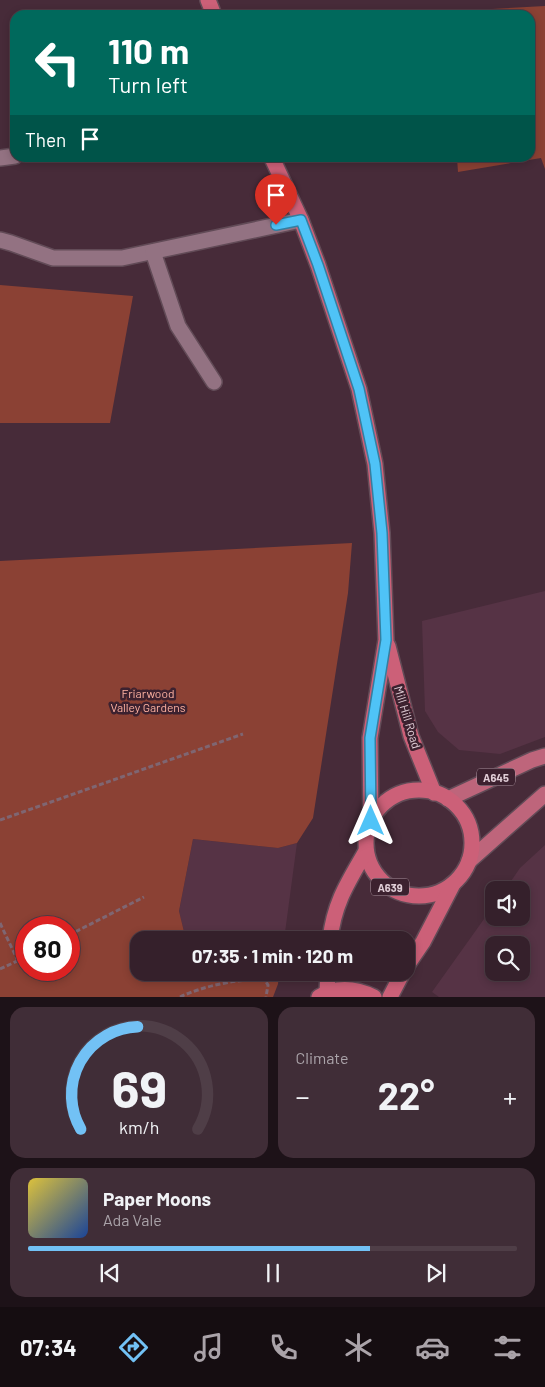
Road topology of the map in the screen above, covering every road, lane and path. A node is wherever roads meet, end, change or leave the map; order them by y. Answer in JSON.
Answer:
{"nodes":[{"id":1,"x":274,"y":162,"type":"edge"},
{"id":2,"x":301,"y":220,"type":"junction"},
{"id":3,"x":0,"y":240,"type":"edge"},
{"id":4,"x":153,"y":252,"type":"junction"},
{"id":5,"x":214,"y":382,"type":"dead end"},
{"id":6,"x":386,"y":640,"type":"junction"},
{"id":7,"x":243,"y":734,"type":"dead end"},
{"id":8,"x":545,"y":756,"type":"edge"},
{"id":9,"x":545,"y":794,"type":"edge"},
{"id":10,"x":441,"y":796,"type":"junction"},
{"id":11,"x":0,"y":820,"type":"edge"},
{"id":12,"x":371,"y":821,"type":"junction"},
{"id":13,"x":366,"y":851,"type":"junction"},
{"id":14,"x":469,"y":861,"type":"junction"},
{"id":15,"x":454,"y":882,"type":"junction"},
{"id":16,"x":144,"y":897,"type":"dead end"},
{"id":17,"x":0,"y":923,"type":"edge"},
{"id":18,"x":80,"y":929,"type":"edge"},
{"id":19,"x":331,"y":931,"type":"edge"},
{"id":20,"x":415,"y":954,"type":"edge"},
{"id":21,"x":15,"y":955,"type":"edge"},
{"id":22,"x":15,"y":962,"type":"edge"},
{"id":23,"x":0,"y":969,"type":"edge"},
{"id":24,"x":326,"y":981,"type":"edge"},
{"id":25,"x":398,"y":981,"type":"edge"},
{"id":26,"x":323,"y":995,"type":"edge"},
{"id":27,"x":180,"y":997,"type":"edge"},
{"id":28,"x":266,"y":997,"type":"edge"},
{"id":29,"x":374,"y":997,"type":"edge"},
{"id":30,"x":390,"y":997,"type":"edge"}],
"edges":[{"from":1,"to":2,"type":"highway","name":"Mill Hill Road","number":"A639"},
{"from":2,"to":4,"type":"street"},
{"from":2,"to":6,"type":"highway","name":"Mill Hill Road","number":"A639"},
{"from":3,"to":4,"type":"street"},
{"from":4,"to":5,"type":"street"},
{"from":6,"to":10,"type":"highway","name":"Mill Hill Road","number":"A639"},
{"from":6,"to":12,"type":"highway","name":"Mill Hill Road","number":"A639"},
{"from":7,"to":11,"type":"path"},
{"from":8,"to":10,"type":"main road","number":"A645"},
{"from":9,"to":14,"type":"main road"},
{"from":10,"to":12,"type":"highway","number":"A639"},
{"from":10,"to":14,"type":"highway","number":"A639"},
{"from":12,"to":13,"type":"highway","number":"A639"},
{"from":13,"to":15,"type":"highway","number":"A639"},
{"from":13,"to":19,"type":"highway","number":"A639"},
{"from":14,"to":15,"type":"highway","number":"A639"},
{"from":15,"to":20,"type":"highway","number":"A639"},
{"from":16,"to":18,"type":"path"},
{"from":17,"to":21,"type":"path"},
{"from":22,"to":23,"type":"path"},
{"from":24,"to":26,"type":"highway"},
{"from":25,"to":30,"type":"highway"},
{"from":26,"to":29,"type":"highway"},
{"from":27,"to":28,"type":"path"}]}
